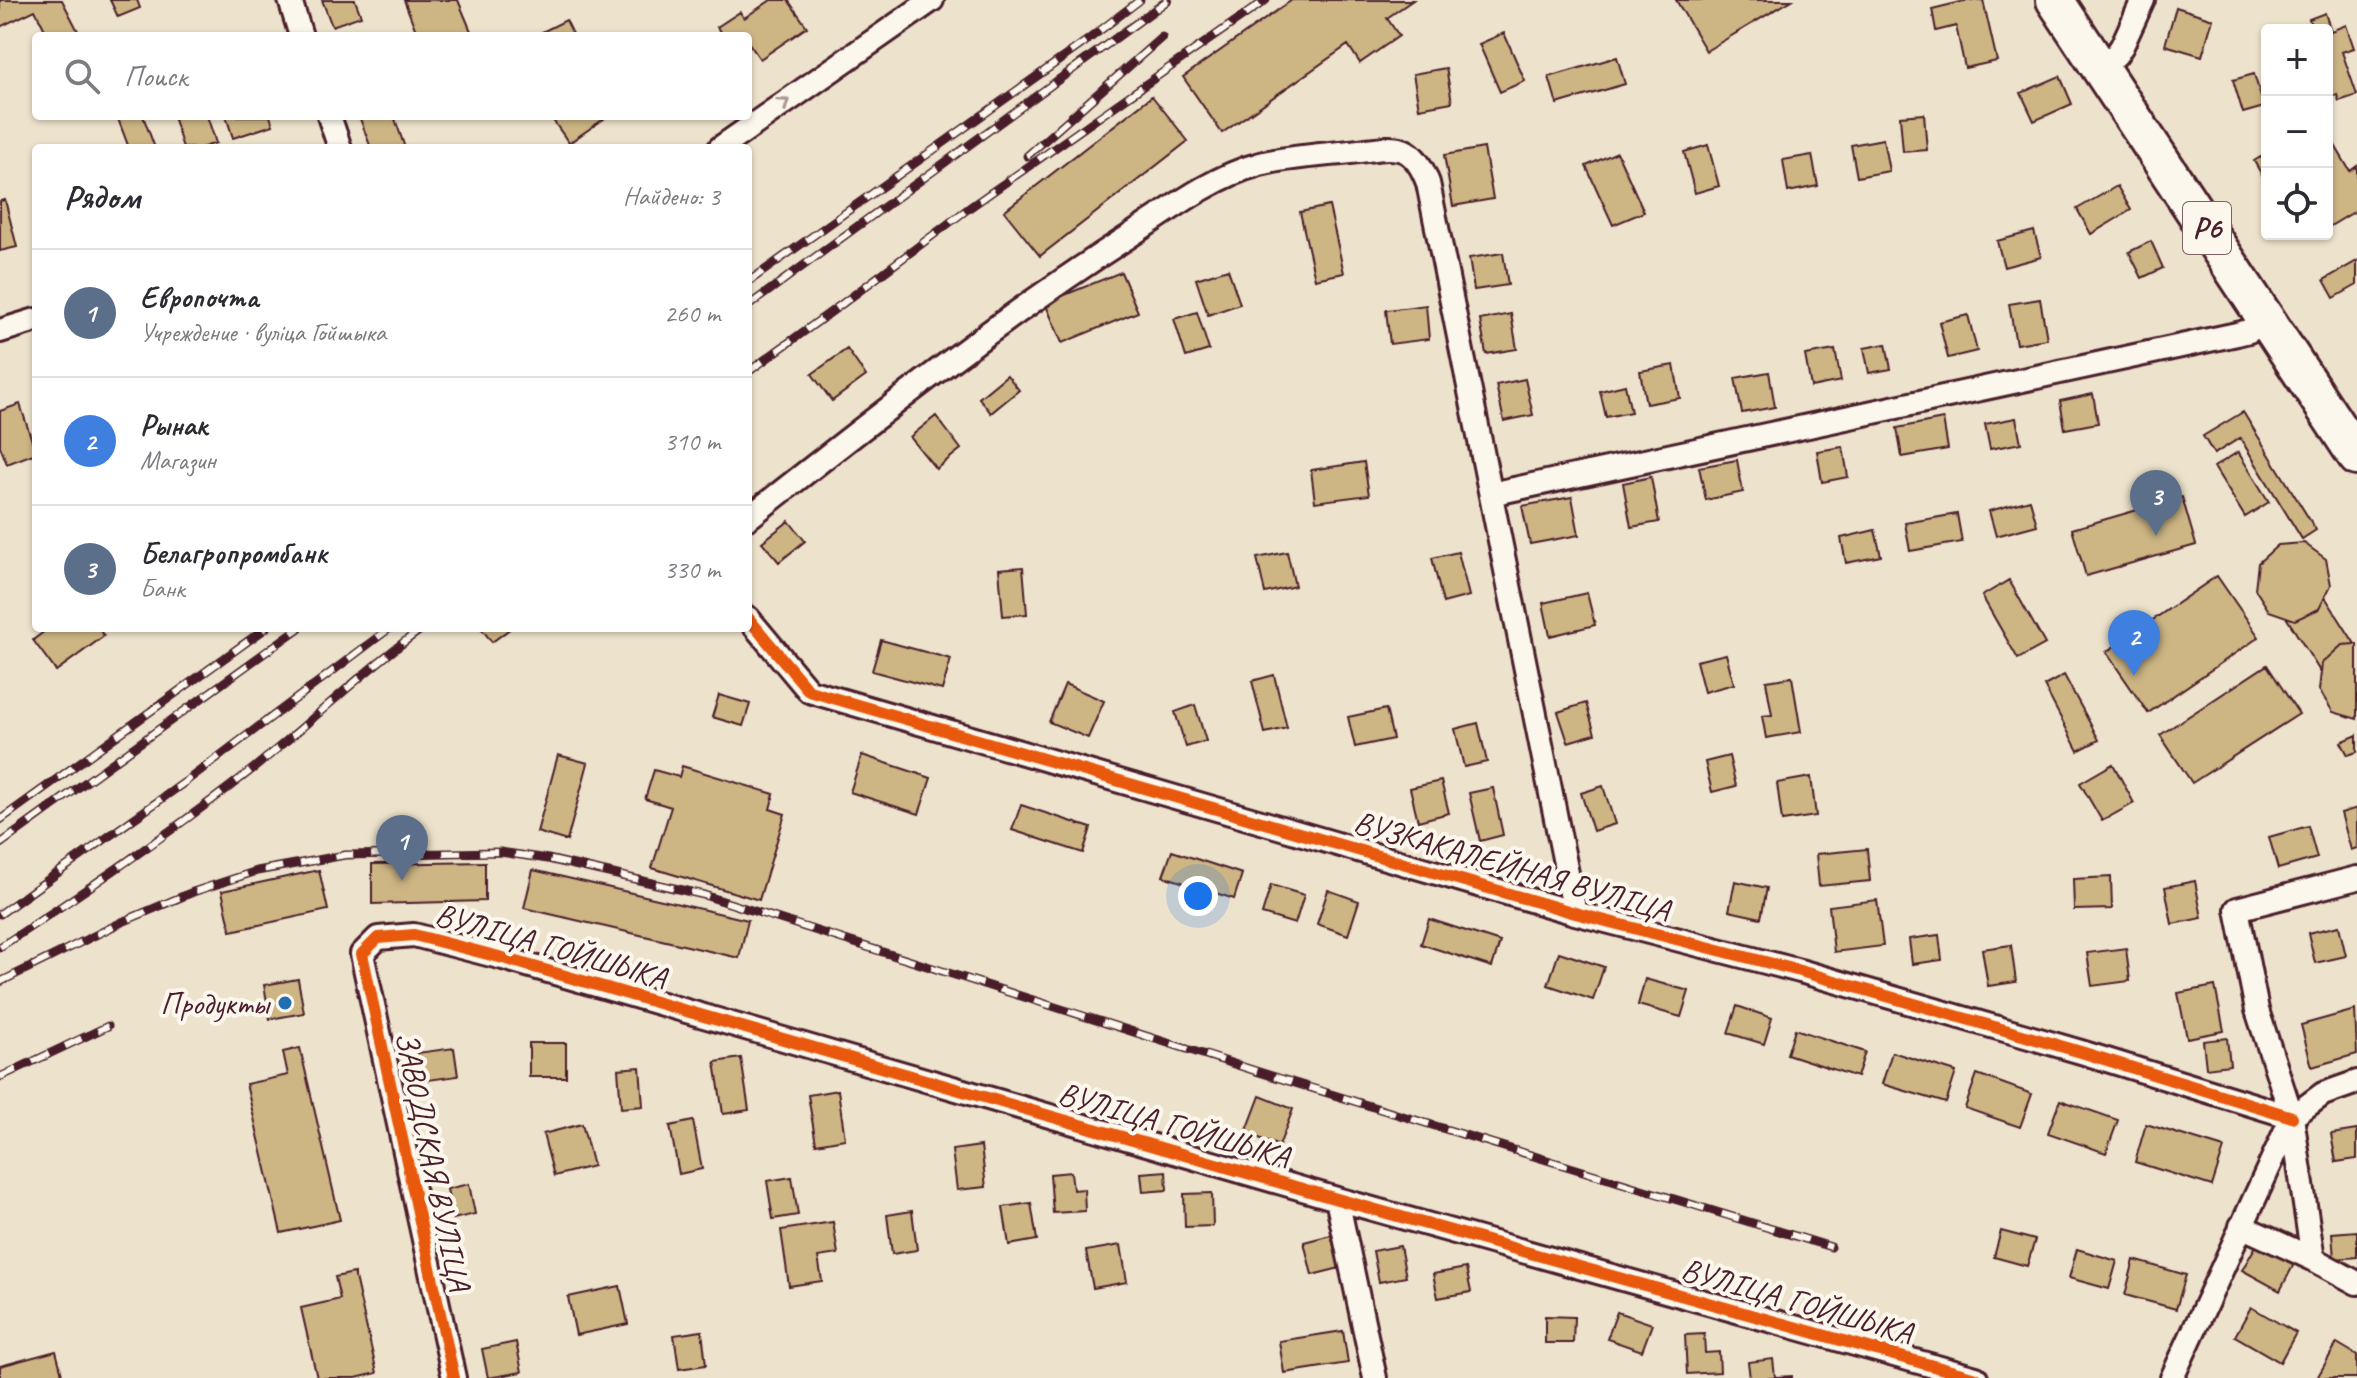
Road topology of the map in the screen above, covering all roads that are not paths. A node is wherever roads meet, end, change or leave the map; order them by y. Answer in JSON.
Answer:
{"nodes":[{"id":1,"x":290,"y":0,"type":"edge"},
{"id":2,"x":932,"y":0,"type":"edge"},
{"id":3,"x":2055,"y":0,"type":"edge"},
{"id":4,"x":2143,"y":0,"type":"edge"},
{"id":5,"x":300,"y":32,"type":"edge"},
{"id":6,"x":2099,"y":67,"type":"junction"},
{"id":7,"x":330,"y":120,"type":"edge"},
{"id":8,"x":339,"y":144,"type":"edge"},
{"id":9,"x":726,"y":144,"type":"edge"},
{"id":10,"x":32,"y":321,"type":"edge"},
{"id":11,"x":2266,"y":321,"type":"junction"},
{"id":12,"x":0,"y":331,"type":"edge"},
{"id":13,"x":2357,"y":457,"type":"edge"},
{"id":14,"x":1491,"y":494,"type":"junction"},
{"id":15,"x":752,"y":515,"type":"edge"},
{"id":16,"x":752,"y":623,"type":"edge"},
{"id":17,"x":2357,"y":878,"type":"edge"},
{"id":18,"x":1575,"y":913,"type":"junction"},
{"id":19,"x":362,"y":954,"type":"joint"},
{"id":20,"x":2357,"y":1082,"type":"edge"},
{"id":21,"x":2292,"y":1117,"type":"junction"},
{"id":22,"x":1337,"y":1199,"type":"junction"},
{"id":23,"x":2241,"y":1226,"type":"junction"},
{"id":24,"x":2313,"y":1259,"type":"junction"},
{"id":25,"x":2357,"y":1283,"type":"edge"},
{"id":26,"x":1908,"y":1369,"type":"edge"},
{"id":27,"x":454,"y":1378,"type":"edge"},
{"id":28,"x":1375,"y":1378,"type":"edge"},
{"id":29,"x":1976,"y":1378,"type":"edge"},
{"id":30,"x":2172,"y":1378,"type":"edge"}],
"edges":[{"from":1,"to":5,"type":"street"},
{"from":9,"to":2,"type":"street","one_way":true},
{"from":3,"to":6,"type":"main road","number":"Р6"},
{"from":4,"to":6,"type":"street"},
{"from":6,"to":11,"type":"main road","number":"Р6"},
{"from":7,"to":8,"type":"street"},
{"from":10,"to":12,"type":"street"},
{"from":11,"to":13,"type":"main road","number":"Р6"},
{"from":11,"to":14,"type":"street"},
{"from":14,"to":15,"type":"street"},
{"from":14,"to":18,"type":"street"},
{"from":16,"to":18,"type":"street","name":"ВУЗКАКАЛЕЙНАЯ ВУЛІЦА"},
{"from":17,"to":21,"type":"street"},
{"from":18,"to":21,"type":"street","name":"ВУЗКАКАЛЕЙНАЯ ВУЛІЦА"},
{"from":19,"to":22,"type":"street","name":"ВУЛІЦА ГОЙШЫКА"},
{"from":19,"to":27,"type":"street","name":"ЗАВОДСКАЯ ВУЛІЦА"},
{"from":20,"to":21,"type":"street"},
{"from":21,"to":23,"type":"street"},
{"from":21,"to":24,"type":"street"},
{"from":22,"to":26,"type":"street","name":"ВУЛІЦА ГОЙШЫКА"},
{"from":22,"to":28,"type":"street"},
{"from":23,"to":24,"type":"street"},
{"from":23,"to":30,"type":"street"},
{"from":24,"to":25,"type":"street"},
{"from":26,"to":29,"type":"street","name":"ВУЛІЦА ГОЙШЫКА"}]}
